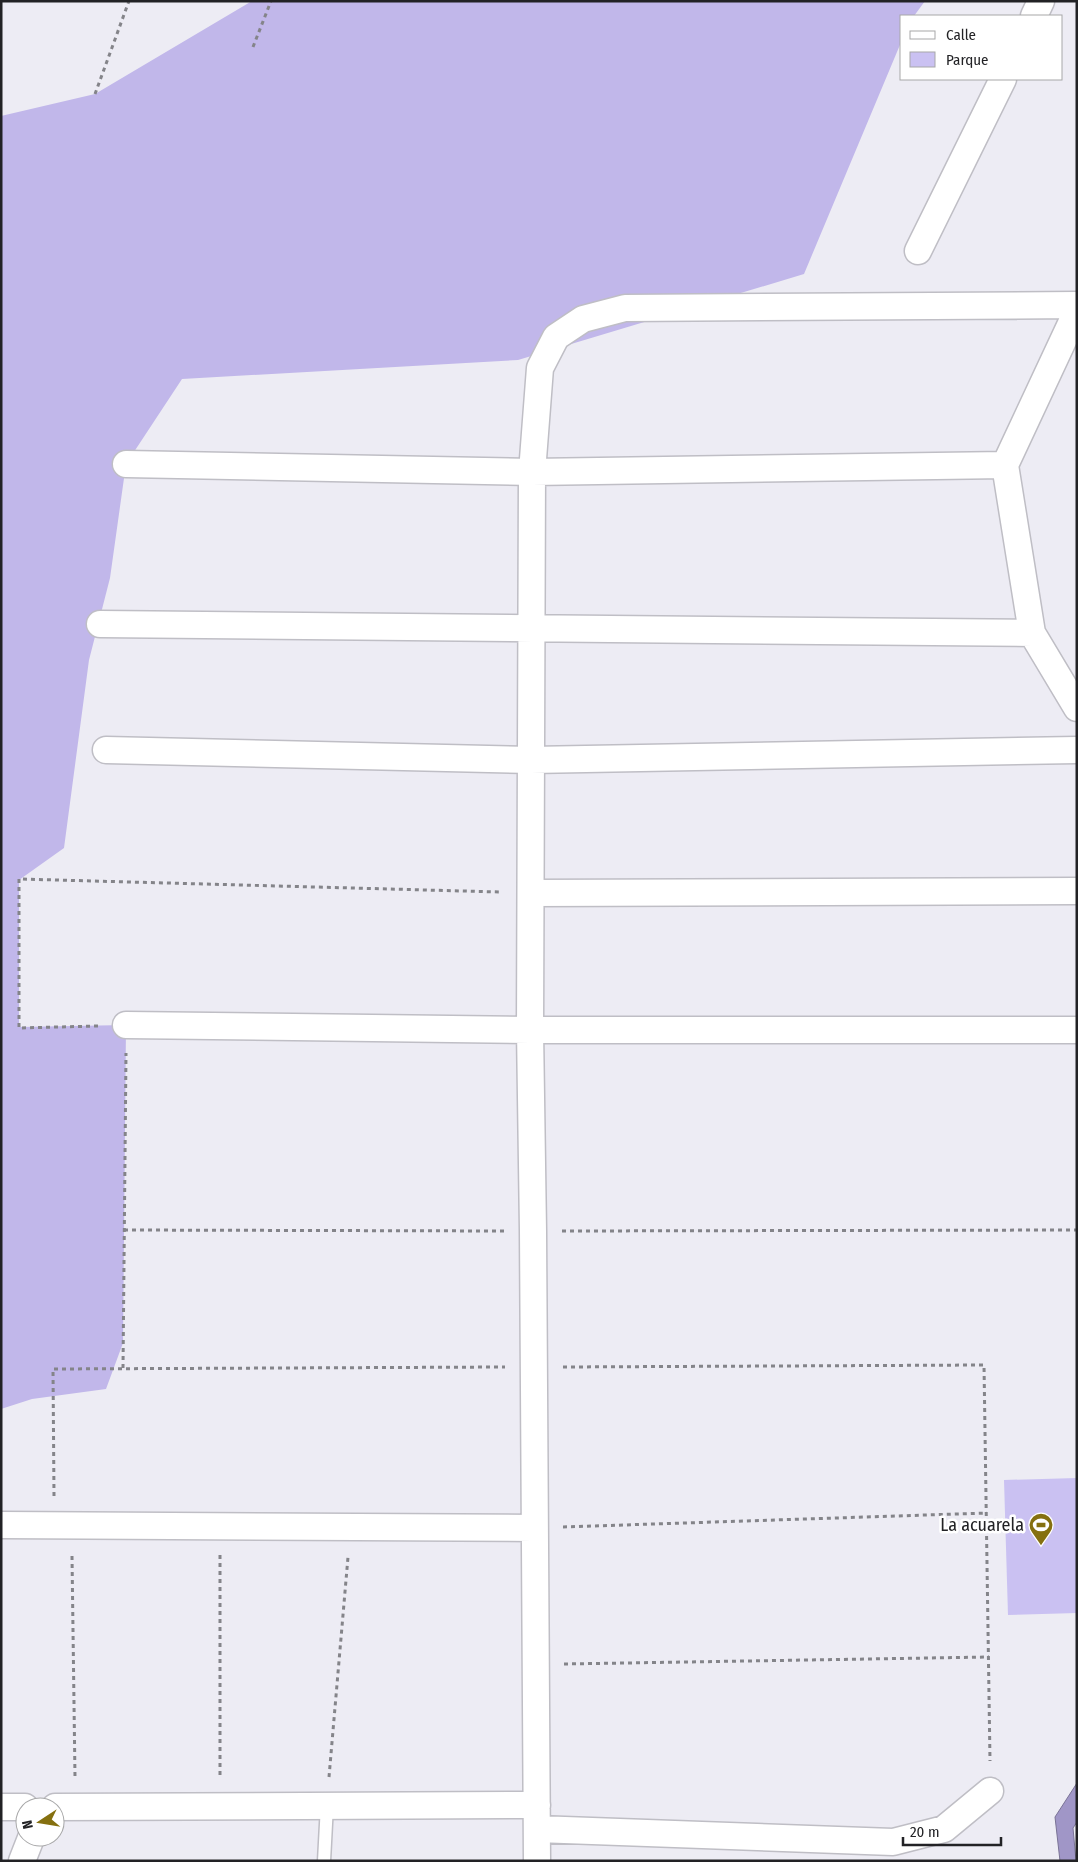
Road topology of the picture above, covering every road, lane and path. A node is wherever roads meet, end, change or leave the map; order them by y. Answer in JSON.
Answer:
{"nodes":[{"id":1,"x":129,"y":1,"type":"edge"},
{"id":2,"x":271,"y":1,"type":"edge"},
{"id":3,"x":1041,"y":1,"type":"edge"},
{"id":4,"x":1034,"y":15,"type":"edge"},
{"id":5,"x":253,"y":47,"type":"dead end"},
{"id":6,"x":1003,"y":80,"type":"edge"},
{"id":7,"x":95,"y":94,"type":"dead end"},
{"id":8,"x":918,"y":251,"type":"dead end"},
{"id":9,"x":1077,"y":305,"type":"edge"},
{"id":10,"x":1077,"y":311,"type":"edge"},
{"id":11,"x":126,"y":464,"type":"dead end"},
{"id":12,"x":1005,"y":465,"type":"junction"},
{"id":13,"x":532,"y":472,"type":"junction"},
{"id":14,"x":100,"y":624,"type":"dead end"},
{"id":15,"x":531,"y":628,"type":"junction"},
{"id":16,"x":1032,"y":633,"type":"junction"},
{"id":17,"x":1077,"y":708,"type":"edge"},
{"id":18,"x":106,"y":750,"type":"dead end"},
{"id":19,"x":1077,"y":750,"type":"edge"},
{"id":20,"x":531,"y":760,"type":"junction"},
{"id":21,"x":1077,"y":891,"type":"edge"},
{"id":22,"x":532,"y":893,"type":"junction"},
{"id":23,"x":126,"y":1025,"type":"junction"},
{"id":24,"x":530,"y":1030,"type":"junction"},
{"id":25,"x":1077,"y":1030,"type":"edge"},
{"id":26,"x":124,"y":1230,"type":"junction"},
{"id":27,"x":1077,"y":1230,"type":"edge"},
{"id":28,"x":533,"y":1231,"type":"junction"},
{"id":29,"x":534,"y":1367,"type":"junction"},
{"id":30,"x":123,"y":1368,"type":"junction"},
{"id":31,"x":987,"y":1513,"type":"junction"},
{"id":32,"x":1,"y":1525,"type":"edge"},
{"id":33,"x":63,"y":1527,"type":"junction"},
{"id":34,"x":220,"y":1527,"type":"junction"},
{"id":35,"x":351,"y":1528,"type":"junction"},
{"id":36,"x":533,"y":1528,"type":"junction"},
{"id":37,"x":989,"y":1657,"type":"junction"},
{"id":38,"x":536,"y":1665,"type":"junction"},
{"id":39,"x":990,"y":1791,"type":"joint"},
{"id":40,"x":65,"y":1797,"type":"edge"},
{"id":41,"x":327,"y":1805,"type":"junction"},
{"id":42,"x":220,"y":1806,"type":"junction"},
{"id":43,"x":1,"y":1807,"type":"edge"},
{"id":44,"x":15,"y":1807,"type":"edge"},
{"id":45,"x":65,"y":1808,"type":"edge"},
{"id":46,"x":537,"y":1817,"type":"junction"},
{"id":47,"x":324,"y":1861,"type":"edge"},
{"id":48,"x":537,"y":1861,"type":"edge"}],
"edges":[{"from":1,"to":7,"type":"path"},
{"from":2,"to":5,"type":"path"},
{"from":3,"to":4,"type":"street"},
{"from":6,"to":8,"type":"street"},
{"from":9,"to":13,"type":"street"},
{"from":10,"to":12,"type":"street"},
{"from":11,"to":13,"type":"street"},
{"from":12,"to":13,"type":"street"},
{"from":12,"to":16,"type":"street"},
{"from":13,"to":15,"type":"street"},
{"from":14,"to":15,"type":"street"},
{"from":15,"to":16,"type":"street"},
{"from":15,"to":20,"type":"street"},
{"from":16,"to":17,"type":"street"},
{"from":18,"to":20,"type":"street"},
{"from":19,"to":20,"type":"street"},
{"from":20,"to":22,"type":"street"},
{"from":21,"to":22,"type":"street"},
{"from":22,"to":23,"type":"path"},
{"from":22,"to":24,"type":"street"},
{"from":23,"to":24,"type":"street"},
{"from":23,"to":26,"type":"path"},
{"from":24,"to":25,"type":"street"},
{"from":24,"to":28,"type":"street"},
{"from":26,"to":28,"type":"path"},
{"from":26,"to":30,"type":"path"},
{"from":27,"to":28,"type":"path"},
{"from":28,"to":29,"type":"street"},
{"from":29,"to":30,"type":"path"},
{"from":29,"to":31,"type":"path"},
{"from":29,"to":36,"type":"street"},
{"from":30,"to":33,"type":"path"},
{"from":31,"to":36,"type":"path"},
{"from":31,"to":37,"type":"path"},
{"from":32,"to":33,"type":"street"},
{"from":33,"to":34,"type":"street"},
{"from":33,"to":40,"type":"path"},
{"from":34,"to":35,"type":"street"},
{"from":34,"to":42,"type":"path"},
{"from":35,"to":36,"type":"street"},
{"from":35,"to":41,"type":"path"},
{"from":36,"to":38,"type":"street"},
{"from":37,"to":38,"type":"path"},
{"from":37,"to":39,"type":"path"},
{"from":38,"to":46,"type":"street"},
{"from":39,"to":46,"type":"street"},
{"from":41,"to":42,"type":"street"},
{"from":41,"to":46,"type":"street"},
{"from":41,"to":47,"type":"lane"},
{"from":42,"to":45,"type":"street"},
{"from":43,"to":44,"type":"street"},
{"from":46,"to":48,"type":"street"}]}
